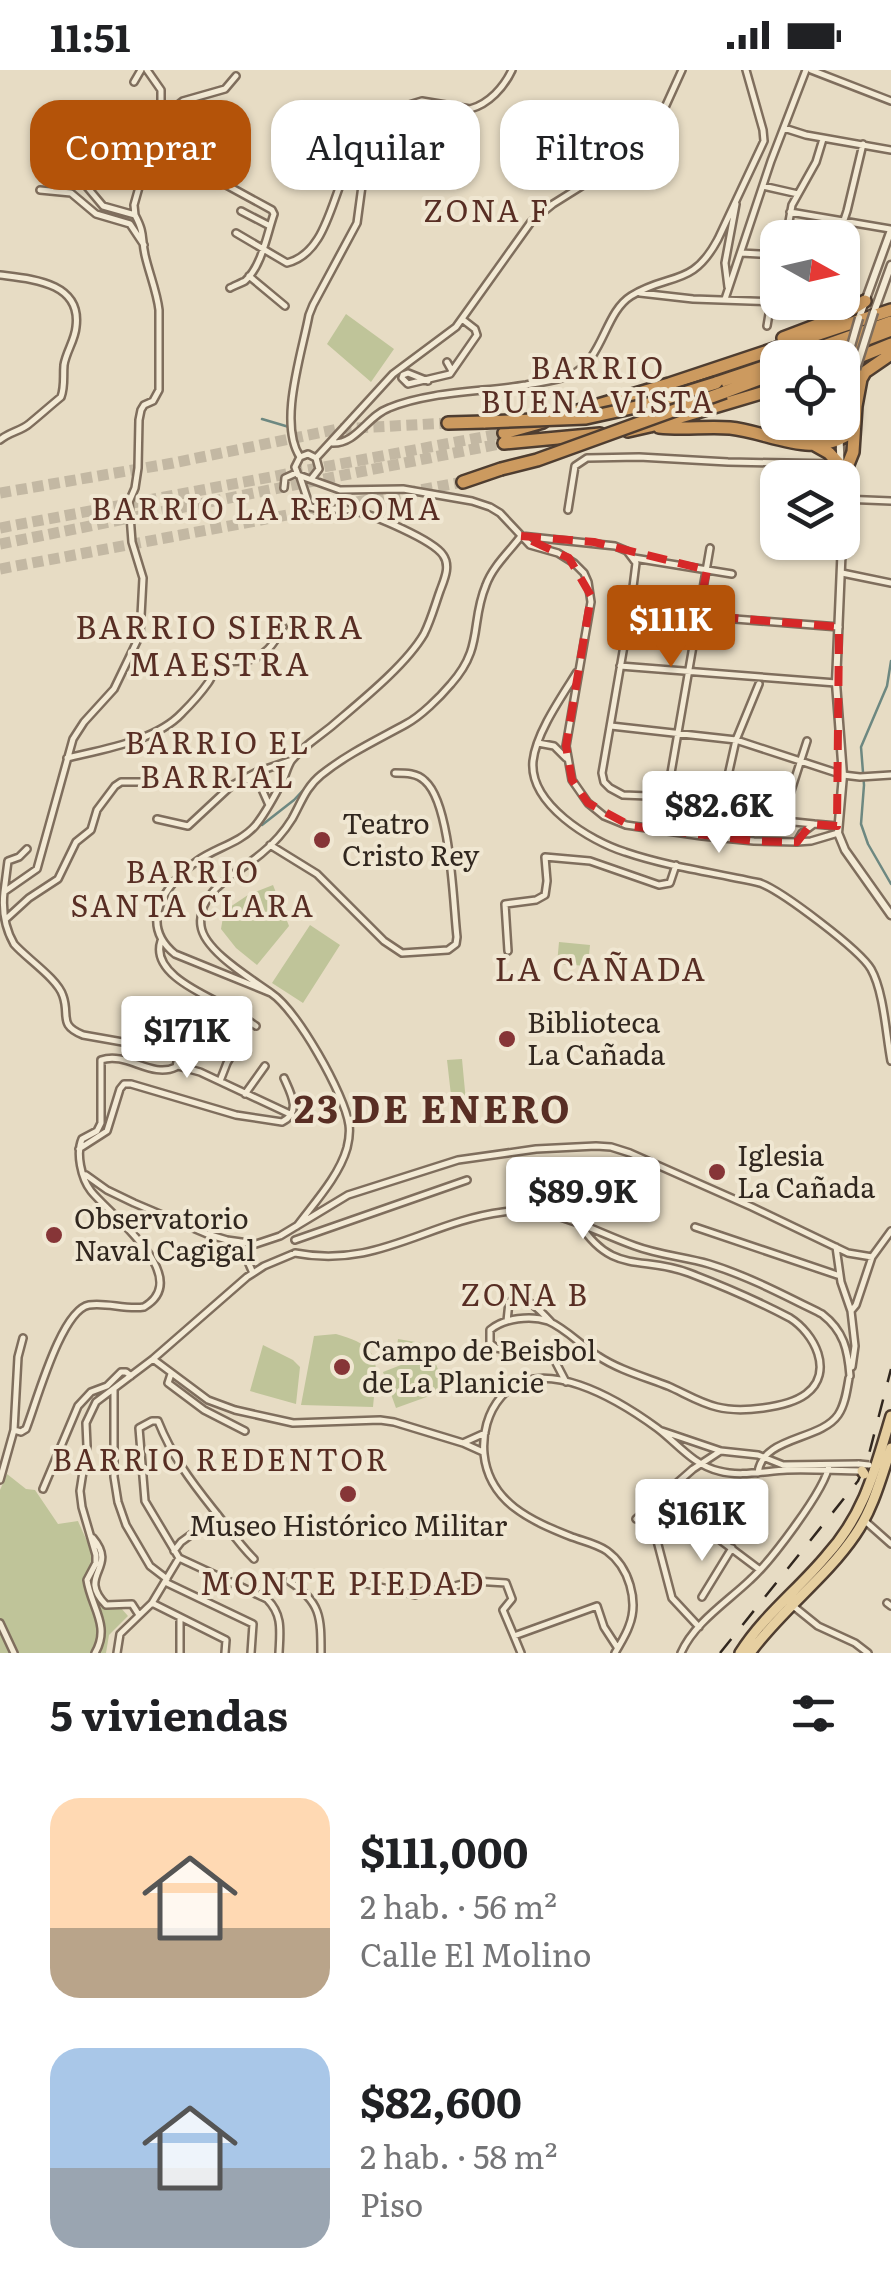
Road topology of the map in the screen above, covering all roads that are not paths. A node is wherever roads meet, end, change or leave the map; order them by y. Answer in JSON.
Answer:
{"nodes":[{"id":1,"x":144,"y":70,"type":"edge"},
{"id":2,"x":512,"y":70,"type":"edge"},
{"id":3,"x":682,"y":70,"type":"edge"},
{"id":4,"x":746,"y":70,"type":"edge"},
{"id":5,"x":809,"y":70,"type":"edge"},
{"id":6,"x":236,"y":76,"type":"dead end"},
{"id":7,"x":134,"y":82,"type":"dead end"},
{"id":8,"x":161,"y":100,"type":"edge"},
{"id":9,"x":184,"y":100,"type":"edge"},
{"id":10,"x":891,"y":101,"type":"edge"},
{"id":11,"x":480,"y":103,"type":"edge"},
{"id":12,"x":784,"y":128,"type":"junction"},
{"id":13,"x":823,"y":139,"type":"junction"},
{"id":14,"x":863,"y":144,"type":"junction"},
{"id":15,"x":891,"y":150,"type":"edge"},
{"id":16,"x":763,"y":186,"type":"junction"},
{"id":17,"x":40,"y":190,"type":"dead end"},
{"id":18,"x":90,"y":190,"type":"edge"},
{"id":19,"x":138,"y":190,"type":"edge"},
{"id":20,"x":235,"y":190,"type":"edge"},
{"id":21,"x":338,"y":190,"type":"edge"},
{"id":22,"x":361,"y":190,"type":"edge"},
{"id":23,"x":798,"y":194,"type":"junction"},
{"id":24,"x":738,"y":196,"type":"junction"},
{"id":25,"x":241,"y":211,"type":"dead end"},
{"id":26,"x":790,"y":212,"type":"junction"},
{"id":27,"x":135,"y":215,"type":"junction"},
{"id":28,"x":789,"y":220,"type":"edge"},
{"id":29,"x":837,"y":220,"type":"edge"},
{"id":30,"x":843,"y":220,"type":"edge"},
{"id":31,"x":860,"y":224,"type":"edge"},
{"id":32,"x":270,"y":226,"type":"junction"},
{"id":33,"x":891,"y":230,"type":"edge"},
{"id":34,"x":236,"y":234,"type":"dead end"},
{"id":35,"x":144,"y":244,"type":"junction"},
{"id":36,"x":264,"y":250,"type":"junction"},
{"id":37,"x":740,"y":253,"type":"junction"},
{"id":38,"x":760,"y":254,"type":"edge"},
{"id":39,"x":891,"y":266,"type":"edge"},
{"id":40,"x":0,"y":274,"type":"edge"},
{"id":41,"x":248,"y":276,"type":"junction"},
{"id":42,"x":728,"y":287,"type":"junction"},
{"id":43,"x":230,"y":288,"type":"dead end"},
{"id":44,"x":637,"y":293,"type":"junction"},
{"id":45,"x":725,"y":299,"type":"junction"},
{"id":46,"x":760,"y":300,"type":"edge"},
{"id":47,"x":285,"y":306,"type":"dead end"},
{"id":48,"x":870,"y":307,"type":"junction"},
{"id":49,"x":891,"y":310,"type":"edge"},
{"id":50,"x":462,"y":319,"type":"junction"},
{"id":51,"x":769,"y":320,"type":"edge"},
{"id":52,"x":891,"y":322,"type":"edge"},
{"id":53,"x":767,"y":326,"type":"dead end"},
{"id":54,"x":891,"y":330,"type":"edge"},
{"id":55,"x":840,"y":340,"type":"edge"},
{"id":56,"x":854,"y":340,"type":"edge"},
{"id":57,"x":857,"y":340,"type":"edge"},
{"id":58,"x":860,"y":342,"type":"edge"},
{"id":59,"x":891,"y":344,"type":"edge"},
{"id":60,"x":891,"y":354,"type":"edge"},
{"id":61,"x":446,"y":362,"type":"dead end"},
{"id":62,"x":860,"y":362,"type":"edge"},
{"id":63,"x":722,"y":366,"type":"junction"},
{"id":64,"x":760,"y":370,"type":"edge"},
{"id":65,"x":452,"y":371,"type":"junction"},
{"id":66,"x":760,"y":377,"type":"edge"},
{"id":67,"x":428,"y":380,"type":"dead end"},
{"id":68,"x":720,"y":388,"type":"junction"},
{"id":69,"x":760,"y":393,"type":"edge"},
{"id":70,"x":448,"y":423,"type":"tunnel mouth"},
{"id":71,"x":650,"y":426,"type":"junction"},
{"id":72,"x":0,"y":440,"type":"edge"},
{"id":73,"x":839,"y":440,"type":"joint"},
{"id":74,"x":332,"y":443,"type":"junction"},
{"id":75,"x":814,"y":444,"type":"junction"},
{"id":76,"x":300,"y":457,"type":"junction"},
{"id":77,"x":316,"y":458,"type":"junction"},
{"id":78,"x":833,"y":460,"type":"edge"},
{"id":79,"x":841,"y":460,"type":"edge"},
{"id":80,"x":849,"y":460,"type":"edge"},
{"id":81,"x":760,"y":465,"type":"edge"},
{"id":82,"x":298,"y":475,"type":"junction"},
{"id":83,"x":312,"y":478,"type":"junction"},
{"id":84,"x":463,"y":482,"type":"tunnel mouth"},
{"id":85,"x":284,"y":488,"type":"dead end"},
{"id":86,"x":860,"y":500,"type":"edge"},
{"id":87,"x":891,"y":501,"type":"edge"},
{"id":88,"x":568,"y":510,"type":"dead end"},
{"id":89,"x":521,"y":536,"type":"junction"},
{"id":90,"x":710,"y":548,"type":"dead end"},
{"id":91,"x":634,"y":558,"type":"junction"},
{"id":92,"x":842,"y":560,"type":"edge"},
{"id":93,"x":707,"y":570,"type":"junction"},
{"id":94,"x":842,"y":573,"type":"junction"},
{"id":95,"x":732,"y":574,"type":"dead end"},
{"id":96,"x":891,"y":583,"type":"edge"},
{"id":97,"x":630,"y":611,"type":"junction"},
{"id":98,"x":698,"y":616,"type":"junction"},
{"id":99,"x":284,"y":627,"type":"dead end"},
{"id":100,"x":839,"y":627,"type":"junction"},
{"id":101,"x":620,"y":666,"type":"junction"},
{"id":102,"x":579,"y":668,"type":"junction"},
{"id":103,"x":689,"y":672,"type":"junction"},
{"id":104,"x":836,"y":683,"type":"junction"},
{"id":105,"x":759,"y":684,"type":"dead end"},
{"id":106,"x":611,"y":726,"type":"junction"},
{"id":107,"x":676,"y":734,"type":"junction"},
{"id":108,"x":736,"y":740,"type":"junction"},
{"id":109,"x":806,"y":742,"type":"dead end"},
{"id":110,"x":538,"y":743,"type":"junction"},
{"id":111,"x":67,"y":758,"type":"junction"},
{"id":112,"x":292,"y":760,"type":"junction"},
{"id":113,"x":567,"y":760,"type":"junction"},
{"id":114,"x":801,"y":760,"type":"junction"},
{"id":115,"x":395,"y":773,"type":"dead end"},
{"id":116,"x":843,"y":775,"type":"junction"},
{"id":117,"x":891,"y":775,"type":"edge"},
{"id":118,"x":246,"y":779,"type":"junction"},
{"id":119,"x":149,"y":782,"type":"dead end"},
{"id":120,"x":667,"y":796,"type":"junction"},
{"id":121,"x":268,"y":805,"type":"junction"},
{"id":122,"x":721,"y":807,"type":"junction"},
{"id":123,"x":157,"y":819,"type":"dead end"},
{"id":124,"x":786,"y":820,"type":"junction"},
{"id":125,"x":814,"y":824,"type":"junction"},
{"id":126,"x":838,"y":830,"type":"junction"},
{"id":127,"x":798,"y":842,"type":"junction"},
{"id":128,"x":270,"y":846,"type":"junction"},
{"id":129,"x":27,"y":849,"type":"dead end"},
{"id":130,"x":676,"y":865,"type":"junction"},
{"id":131,"x":4,"y":892,"type":"junction"},
{"id":132,"x":891,"y":915,"type":"edge"},
{"id":133,"x":6,"y":919,"type":"junction"},
{"id":134,"x":162,"y":940,"type":"junction"},
{"id":135,"x":508,"y":951,"type":"dead end"},
{"id":136,"x":271,"y":994,"type":"junction"},
{"id":137,"x":208,"y":1018,"type":"dead end"},
{"id":138,"x":256,"y":1026,"type":"dead end"},
{"id":139,"x":236,"y":1048,"type":"dead end"},
{"id":140,"x":178,"y":1056,"type":"junction"},
{"id":141,"x":891,"y":1061,"type":"edge"},
{"id":142,"x":178,"y":1066,"type":"junction"},
{"id":143,"x":265,"y":1066,"type":"dead end"},
{"id":144,"x":284,"y":1078,"type":"dead end"},
{"id":145,"x":219,"y":1082,"type":"junction"},
{"id":146,"x":245,"y":1094,"type":"junction"},
{"id":147,"x":292,"y":1115,"type":"junction"},
{"id":148,"x":79,"y":1149,"type":"junction"},
{"id":149,"x":84,"y":1173,"type":"junction"},
{"id":150,"x":467,"y":1180,"type":"dead end"},
{"id":151,"x":579,"y":1223,"type":"junction"},
{"id":152,"x":696,"y":1227,"type":"dead end"},
{"id":153,"x":294,"y":1228,"type":"junction"},
{"id":154,"x":891,"y":1231,"type":"edge"},
{"id":155,"x":295,"y":1240,"type":"junction"},
{"id":156,"x":620,"y":1240,"type":"junction"},
{"id":157,"x":248,"y":1244,"type":"junction"},
{"id":158,"x":836,"y":1247,"type":"junction"},
{"id":159,"x":295,"y":1252,"type":"junction"},
{"id":160,"x":610,"y":1254,"type":"junction"},
{"id":161,"x":872,"y":1257,"type":"junction"},
{"id":162,"x":253,"y":1273,"type":"junction"},
{"id":163,"x":840,"y":1276,"type":"junction"},
{"id":164,"x":852,"y":1311,"type":"junction"},
{"id":165,"x":507,"y":1321,"type":"junction"},
{"id":166,"x":553,"y":1324,"type":"junction"},
{"id":167,"x":23,"y":1338,"type":"dead end"},
{"id":168,"x":153,"y":1359,"type":"junction"},
{"id":169,"x":171,"y":1374,"type":"junction"},
{"id":170,"x":131,"y":1376,"type":"junction"},
{"id":171,"x":850,"y":1376,"type":"junction"},
{"id":172,"x":566,"y":1382,"type":"junction"},
{"id":173,"x":114,"y":1389,"type":"junction"},
{"id":174,"x":891,"y":1416,"type":"edge"},
{"id":175,"x":14,"y":1430,"type":"junction"},
{"id":176,"x":660,"y":1430,"type":"junction"},
{"id":177,"x":245,"y":1431,"type":"dead end"},
{"id":178,"x":485,"y":1432,"type":"junction"},
{"id":179,"x":462,"y":1443,"type":"junction"},
{"id":180,"x":891,"y":1448,"type":"edge"},
{"id":181,"x":721,"y":1451,"type":"junction"},
{"id":182,"x":484,"y":1453,"type":"junction"},
{"id":183,"x":764,"y":1458,"type":"junction"},
{"id":184,"x":702,"y":1464,"type":"junction"},
{"id":185,"x":829,"y":1467,"type":"junction"},
{"id":186,"x":871,"y":1468,"type":"edge"},
{"id":187,"x":758,"y":1473,"type":"junction"},
{"id":188,"x":0,"y":1480,"type":"edge"},
{"id":189,"x":43,"y":1489,"type":"dead end"},
{"id":190,"x":685,"y":1492,"type":"dead end"},
{"id":191,"x":675,"y":1506,"type":"junction"},
{"id":192,"x":218,"y":1515,"type":"junction"},
{"id":193,"x":636,"y":1519,"type":"dead end"},
{"id":194,"x":864,"y":1520,"type":"junction"},
{"id":195,"x":93,"y":1538,"type":"junction"},
{"id":196,"x":891,"y":1544,"type":"edge"},
{"id":197,"x":732,"y":1548,"type":"junction"},
{"id":198,"x":176,"y":1555,"type":"junction"},
{"id":199,"x":254,"y":1558,"type":"dead end"},
{"id":200,"x":760,"y":1570,"type":"junction"},
{"id":201,"x":166,"y":1580,"type":"junction"},
{"id":202,"x":289,"y":1581,"type":"dead end"},
{"id":203,"x":367,"y":1584,"type":"dead end"},
{"id":204,"x":702,"y":1597,"type":"dead end"},
{"id":205,"x":152,"y":1604,"type":"junction"},
{"id":206,"x":792,"y":1606,"type":"junction"},
{"id":207,"x":139,"y":1615,"type":"junction"},
{"id":208,"x":180,"y":1617,"type":"junction"},
{"id":209,"x":0,"y":1623,"type":"edge"},
{"id":210,"x":698,"y":1627,"type":"junction"},
{"id":211,"x":514,"y":1636,"type":"junction"},
{"id":212,"x":616,"y":1651,"type":"edge"},
{"id":213,"x":14,"y":1653,"type":"edge"},
{"id":214,"x":95,"y":1653,"type":"edge"},
{"id":215,"x":117,"y":1653,"type":"edge"},
{"id":216,"x":180,"y":1653,"type":"edge"},
{"id":217,"x":225,"y":1653,"type":"edge"},
{"id":218,"x":250,"y":1653,"type":"edge"},
{"id":219,"x":279,"y":1653,"type":"edge"},
{"id":220,"x":321,"y":1653,"type":"edge"},
{"id":221,"x":521,"y":1653,"type":"edge"},
{"id":222,"x":681,"y":1653,"type":"edge"},
{"id":223,"x":740,"y":1653,"type":"edge"},
{"id":224,"x":750,"y":1653,"type":"edge"},
{"id":225,"x":868,"y":1653,"type":"edge"}],
"edges":[{"from":1,"to":7,"type":"street"},
{"from":1,"to":8,"type":"street"},
{"from":2,"to":11,"type":"street"},
{"from":3,"to":50,"type":"street"},
{"from":4,"to":24,"type":"street"},
{"from":5,"to":10,"type":"street"},
{"from":5,"to":12,"type":"street"},
{"from":6,"to":9,"type":"street"},
{"from":12,"to":13,"type":"street"},
{"from":12,"to":16,"type":"street"},
{"from":13,"to":14,"type":"street"},
{"from":13,"to":23,"type":"street"},
{"from":14,"to":15,"type":"street"},
{"from":14,"to":30,"type":"street"},
{"from":16,"to":23,"type":"street"},
{"from":16,"to":37,"type":"street"},
{"from":17,"to":35,"type":"street"},
{"from":18,"to":27,"type":"street"},
{"from":19,"to":27,"type":"street"},
{"from":20,"to":32,"type":"street"},
{"from":21,"to":36,"type":"street"},
{"from":22,"to":76,"type":"street"},
{"from":23,"to":26,"type":"street"},
{"from":24,"to":42,"type":"street"},
{"from":24,"to":44,"type":"street"},
{"from":25,"to":32,"type":"street"},
{"from":26,"to":28,"type":"street"},
{"from":26,"to":29,"type":"street"},
{"from":27,"to":35,"type":"street"},
{"from":31,"to":33,"type":"street"},
{"from":32,"to":36,"type":"street"},
{"from":33,"to":48,"type":"street"},
{"from":34,"to":36,"type":"street"},
{"from":35,"to":111,"type":"street"},
{"from":36,"to":41,"type":"street"},
{"from":37,"to":38,"type":"street"},
{"from":37,"to":42,"type":"street"},
{"from":39,"to":48,"type":"street"},
{"from":40,"to":72,"type":"street"},
{"from":41,"to":43,"type":"street"},
{"from":41,"to":47,"type":"street"},
{"from":42,"to":45,"type":"street"},
{"from":44,"to":45,"type":"street"},
{"from":44,"to":74,"type":"street"},
{"from":45,"to":46,"type":"street"},
{"from":48,"to":56,"type":"street","bridge":true},
{"from":48,"to":57,"type":"street","bridge":true},
{"from":48,"to":63,"type":"highway"},
{"from":49,"to":63,"type":"highway"},
{"from":50,"to":65,"type":"street"},
{"from":50,"to":74,"type":"street"},
{"from":51,"to":53,"type":"street"},
{"from":52,"to":55,"type":"highway"},
{"from":54,"to":58,"type":"highway"},
{"from":59,"to":62,"type":"highway"},
{"from":60,"to":80,"type":"highway"},
{"from":61,"to":65,"type":"street"},
{"from":63,"to":71,"type":"highway"},
{"from":64,"to":68,"type":"highway"},
{"from":65,"to":67,"type":"street"},
{"from":66,"to":68,"type":"highway"},
{"from":68,"to":70,"type":"highway","bridge":true},
{"from":68,"to":84,"type":"highway","bridge":true},
{"from":69,"to":71,"type":"highway"},
{"from":71,"to":75,"type":"highway"},
{"from":73,"to":75,"type":"highway"},
{"from":73,"to":79,"type":"street"},
{"from":74,"to":77,"type":"street"},
{"from":75,"to":78,"type":"highway"},
{"from":76,"to":77,"type":"street"},
{"from":76,"to":82,"type":"street"},
{"from":77,"to":83,"type":"street"},
{"from":81,"to":88,"type":"street"},
{"from":82,"to":83,"type":"street"},
{"from":82,"to":85,"type":"street"},
{"from":82,"to":112,"type":"street"},
{"from":83,"to":89,"type":"street"},
{"from":86,"to":87,"type":"street"},
{"from":89,"to":91,"type":"street"},
{"from":89,"to":102,"type":"street"},
{"from":89,"to":128,"type":"street"},
{"from":90,"to":93,"type":"street"},
{"from":91,"to":93,"type":"street"},
{"from":91,"to":97,"type":"street"},
{"from":92,"to":94,"type":"street"},
{"from":93,"to":95,"type":"street"},
{"from":93,"to":98,"type":"street"},
{"from":94,"to":96,"type":"street"},
{"from":94,"to":100,"type":"street"},
{"from":97,"to":98,"type":"street"},
{"from":97,"to":101,"type":"street"},
{"from":98,"to":100,"type":"street"},
{"from":98,"to":103,"type":"street"},
{"from":99,"to":111,"type":"street"},
{"from":100,"to":104,"type":"street"},
{"from":101,"to":103,"type":"street"},
{"from":101,"to":106,"type":"street"},
{"from":102,"to":110,"type":"street"},
{"from":102,"to":113,"type":"street"},
{"from":103,"to":104,"type":"street"},
{"from":103,"to":107,"type":"street"},
{"from":104,"to":116,"type":"street"},
{"from":105,"to":108,"type":"street"},
{"from":106,"to":107,"type":"street"},
{"from":106,"to":120,"type":"street"},
{"from":107,"to":108,"type":"street"},
{"from":107,"to":120,"type":"street"},
{"from":108,"to":114,"type":"street"},
{"from":108,"to":122,"type":"street"},
{"from":109,"to":114,"type":"street"},
{"from":110,"to":113,"type":"street"},
{"from":110,"to":130,"type":"street"},
{"from":111,"to":131,"type":"street"},
{"from":112,"to":118,"type":"street"},
{"from":112,"to":121,"type":"street"},
{"from":113,"to":127,"type":"street"},
{"from":114,"to":116,"type":"street"},
{"from":114,"to":124,"type":"street"},
{"from":115,"to":128,"type":"street"},
{"from":116,"to":117,"type":"street"},
{"from":116,"to":126,"type":"street"},
{"from":118,"to":121,"type":"street"},
{"from":118,"to":123,"type":"street"},
{"from":119,"to":133,"type":"street"},
{"from":120,"to":122,"type":"street"},
{"from":121,"to":134,"type":"street"},
{"from":122,"to":124,"type":"street"},
{"from":124,"to":125,"type":"street"},
{"from":125,"to":126,"type":"street"},
{"from":125,"to":127,"type":"street"},
{"from":126,"to":127,"type":"street"},
{"from":126,"to":132,"type":"street"},
{"from":128,"to":136,"type":"street"},
{"from":129,"to":131,"type":"street"},
{"from":130,"to":135,"type":"street"},
{"from":130,"to":141,"type":"street"},
{"from":131,"to":133,"type":"street"},
{"from":133,"to":140,"type":"street"},
{"from":134,"to":136,"type":"street"},
{"from":134,"to":138,"type":"street"},
{"from":136,"to":153,"type":"street"},
{"from":137,"to":140,"type":"street"},
{"from":139,"to":145,"type":"street"},
{"from":140,"to":142,"type":"street"},
{"from":142,"to":145,"type":"street"},
{"from":142,"to":148,"type":"street"},
{"from":143,"to":146,"type":"street"},
{"from":144,"to":147,"type":"street"},
{"from":145,"to":146,"type":"street"},
{"from":146,"to":147,"type":"street"},
{"from":147,"to":148,"type":"street"},
{"from":148,"to":149,"type":"street"},
{"from":149,"to":157,"type":"street"},
{"from":149,"to":175,"type":"street"},
{"from":150,"to":155,"type":"street"},
{"from":151,"to":156,"type":"street"},
{"from":151,"to":159,"type":"street"},
{"from":151,"to":160,"type":"street"},
{"from":152,"to":163,"type":"street"},
{"from":153,"to":155,"type":"street"},
{"from":153,"to":157,"type":"street"},
{"from":153,"to":158,"type":"street"},
{"from":154,"to":161,"type":"street"},
{"from":155,"to":159,"type":"street"},
{"from":156,"to":160,"type":"street"},
{"from":156,"to":171,"type":"street"},
{"from":157,"to":162,"type":"street"},
{"from":158,"to":161,"type":"street"},
{"from":158,"to":163,"type":"street"},
{"from":159,"to":162,"type":"street"},
{"from":160,"to":166,"type":"street"},
{"from":161,"to":164,"type":"street"},
{"from":162,"to":168,"type":"street"},
{"from":163,"to":164,"type":"street"},
{"from":164,"to":171,"type":"street"},
{"from":165,"to":166,"type":"street"},
{"from":165,"to":166,"type":"street"},
{"from":165,"to":172,"type":"street"},
{"from":167,"to":175,"type":"street"},
{"from":168,"to":169,"type":"street"},
{"from":168,"to":170,"type":"street"},
{"from":169,"to":177,"type":"street"},
{"from":169,"to":179,"type":"street"},
{"from":170,"to":173,"type":"street"},
{"from":170,"to":189,"type":"street"},
{"from":171,"to":183,"type":"street"},
{"from":172,"to":176,"type":"street"},
{"from":172,"to":178,"type":"street"},
{"from":173,"to":195,"type":"street"},
{"from":173,"to":201,"type":"street"},
{"from":174,"to":186,"type":"main road"},
{"from":175,"to":188,"type":"street"},
{"from":176,"to":181,"type":"street"},
{"from":176,"to":184,"type":"street"},
{"from":178,"to":179,"type":"street"},
{"from":178,"to":182,"type":"street"},
{"from":179,"to":182,"type":"street"},
{"from":180,"to":186,"type":"main road"},
{"from":181,"to":183,"type":"street"},
{"from":181,"to":184,"type":"street"},
{"from":182,"to":212,"type":"street"},
{"from":183,"to":185,"type":"street"},
{"from":183,"to":187,"type":"street"},
{"from":184,"to":187,"type":"street"},
{"from":184,"to":193,"type":"street"},
{"from":185,"to":186,"type":"street"},
{"from":185,"to":187,"type":"street"},
{"from":185,"to":200,"type":"street"},
{"from":186,"to":194,"type":"main road"},
{"from":186,"to":223,"type":"main road"},
{"from":190,"to":191,"type":"street"},
{"from":191,"to":197,"type":"street"},
{"from":191,"to":210,"type":"street"},
{"from":192,"to":198,"type":"street"},
{"from":192,"to":198,"type":"street"},
{"from":192,"to":199,"type":"street"},
{"from":194,"to":196,"type":"street"},
{"from":194,"to":206,"type":"main road"},
{"from":195,"to":207,"type":"street"},
{"from":195,"to":214,"type":"street"},
{"from":197,"to":200,"type":"street"},
{"from":197,"to":204,"type":"street"},
{"from":198,"to":201,"type":"street"},
{"from":198,"to":219,"type":"street"},
{"from":200,"to":210,"type":"street"},
{"from":201,"to":205,"type":"street"},
{"from":201,"to":218,"type":"street"},
{"from":202,"to":220,"type":"street"},
{"from":203,"to":211,"type":"street"},
{"from":205,"to":207,"type":"street"},
{"from":205,"to":208,"type":"street"},
{"from":206,"to":224,"type":"main road"},
{"from":206,"to":225,"type":"street"},
{"from":207,"to":215,"type":"street"},
{"from":208,"to":216,"type":"street"},
{"from":208,"to":217,"type":"street"},
{"from":209,"to":213,"type":"street"},
{"from":210,"to":222,"type":"street"},
{"from":211,"to":212,"type":"street"},
{"from":211,"to":221,"type":"street"}]}
